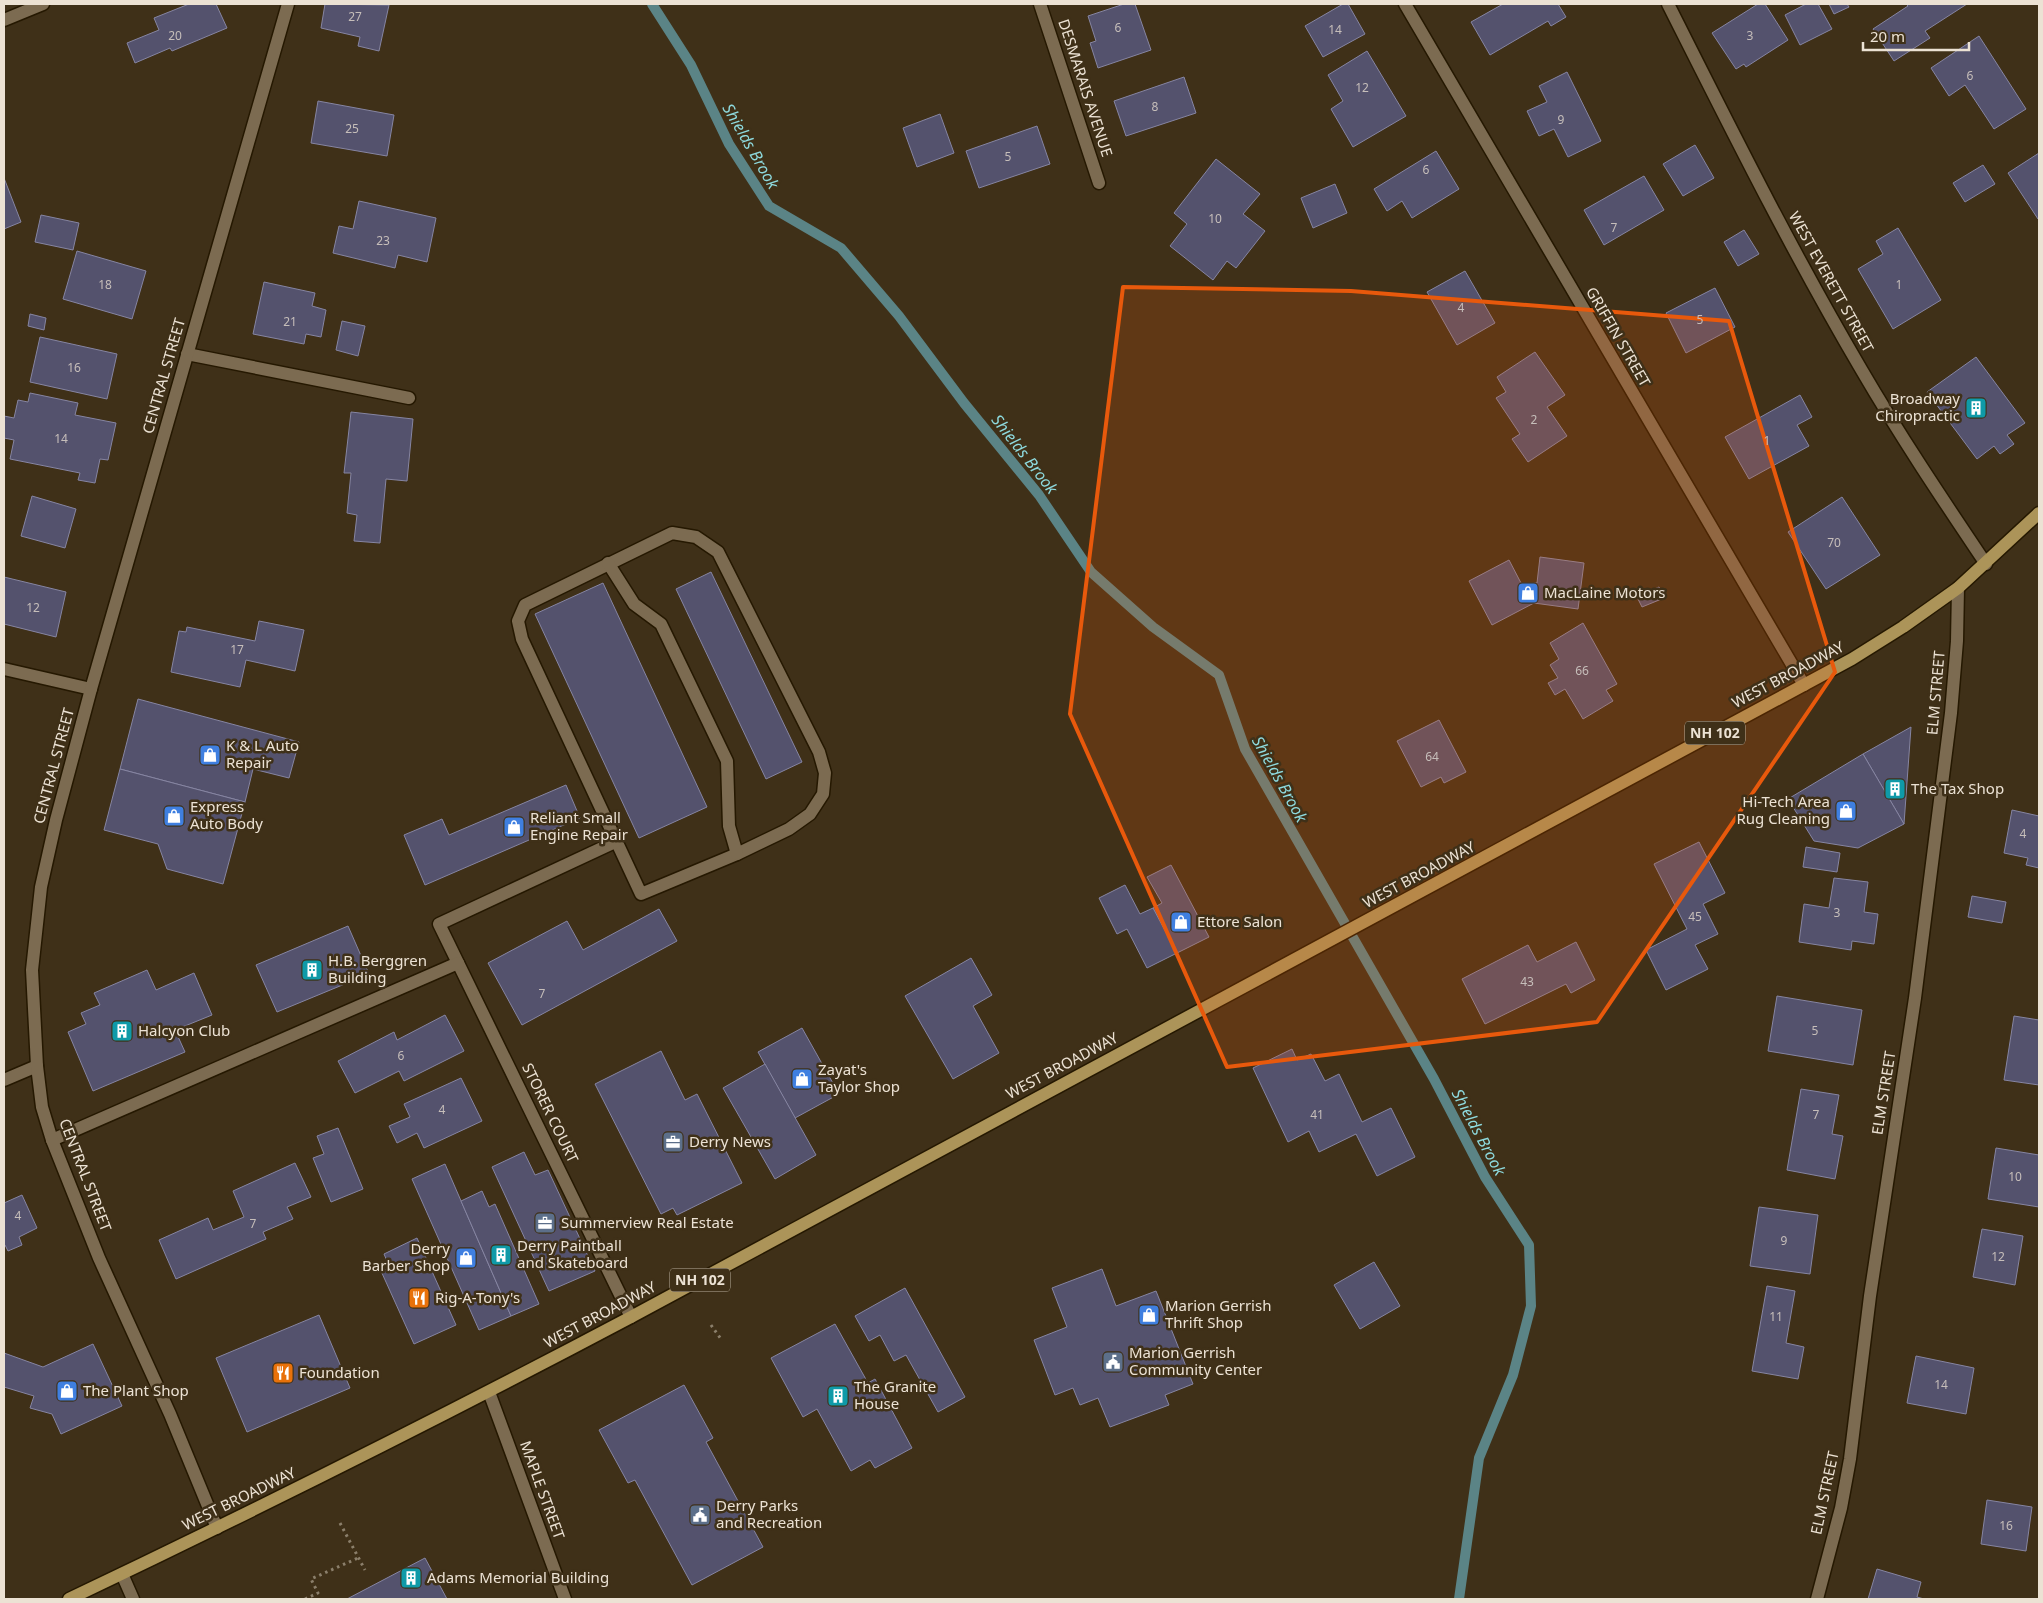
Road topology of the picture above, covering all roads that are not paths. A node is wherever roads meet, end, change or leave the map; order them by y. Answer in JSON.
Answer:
{"nodes":[{"id":1,"x":43,"y":4,"type":"edge"},
{"id":2,"x":288,"y":4,"type":"edge"},
{"id":3,"x":1040,"y":4,"type":"edge"},
{"id":4,"x":1405,"y":4,"type":"edge"},
{"id":5,"x":1668,"y":4,"type":"edge"},
{"id":6,"x":4,"y":20,"type":"edge"},
{"id":7,"x":1099,"y":183,"type":"dead end"},
{"id":8,"x":187,"y":354,"type":"junction"},
{"id":9,"x":409,"y":398,"type":"dead end"},
{"id":10,"x":2039,"y":513,"type":"edge"},
{"id":11,"x":608,"y":563,"type":"junction"},
{"id":12,"x":1986,"y":564,"type":"junction"},
{"id":13,"x":1958,"y":588,"type":"junction"},
{"id":14,"x":4,"y":669,"type":"edge"},
{"id":15,"x":1804,"y":685,"type":"junction"},
{"id":16,"x":91,"y":689,"type":"junction"},
{"id":17,"x":616,"y":842,"type":"junction"},
{"id":18,"x":737,"y":854,"type":"junction"},
{"id":19,"x":458,"y":963,"type":"junction"},
{"id":20,"x":36,"y":1066,"type":"junction"},
{"id":21,"x":4,"y":1080,"type":"edge"},
{"id":22,"x":52,"y":1140,"type":"junction"},
{"id":23,"x":631,"y":1317,"type":"junction"},
{"id":24,"x":489,"y":1392,"type":"junction"},
{"id":25,"x":217,"y":1528,"type":"junction"},
{"id":26,"x":122,"y":1574,"type":"junction"},
{"id":27,"x":69,"y":1599,"type":"edge"},
{"id":28,"x":133,"y":1599,"type":"edge"},
{"id":29,"x":565,"y":1599,"type":"edge"},
{"id":30,"x":1817,"y":1599,"type":"edge"}],
"edges":[{"from":1,"to":6,"type":"street"},
{"from":2,"to":8,"type":"street","name":"CENTRAL STREET"},
{"from":3,"to":7,"type":"street","name":"DESMARAIS AVENUE"},
{"from":4,"to":15,"type":"street","name":"GRIFFIN STREET"},
{"from":5,"to":12,"type":"street","name":"WEST EVERETT STREET"},
{"from":8,"to":9,"type":"street"},
{"from":8,"to":16,"type":"street","name":"CENTRAL STREET"},
{"from":10,"to":12,"type":"main road","name":"WEST BROADWAY","number":"NH 102"},
{"from":11,"to":17,"type":"street"},
{"from":11,"to":18,"type":"street"},
{"from":11,"to":18,"type":"street"},
{"from":12,"to":13,"type":"main road","name":"WEST BROADWAY","number":"NH 102"},
{"from":13,"to":15,"type":"main road","name":"WEST BROADWAY","number":"NH 102"},
{"from":13,"to":30,"type":"street","name":"ELM STREET"},
{"from":14,"to":16,"type":"street"},
{"from":15,"to":23,"type":"main road","name":"WEST BROADWAY","number":"NH 102"},
{"from":16,"to":20,"type":"street","name":"CENTRAL STREET"},
{"from":17,"to":18,"type":"street"},
{"from":17,"to":19,"type":"street","name":"STORER COURT"},
{"from":19,"to":22,"type":"street"},
{"from":19,"to":23,"type":"street","name":"STORER COURT"},
{"from":20,"to":21,"type":"street"},
{"from":20,"to":22,"type":"street","name":"CENTRAL STREET"},
{"from":22,"to":25,"type":"street","name":"CENTRAL STREET"},
{"from":23,"to":24,"type":"main road","name":"WEST BROADWAY","number":"NH 102"},
{"from":24,"to":25,"type":"main road","name":"WEST BROADWAY","number":"NH 102"},
{"from":24,"to":29,"type":"street","name":"MAPLE STREET"},
{"from":25,"to":26,"type":"main road","name":"WEST BROADWAY","number":"NH 102"},
{"from":26,"to":27,"type":"main road","name":"WEST BROADWAY","number":"NH 102"},
{"from":26,"to":28,"type":"street"}]}
